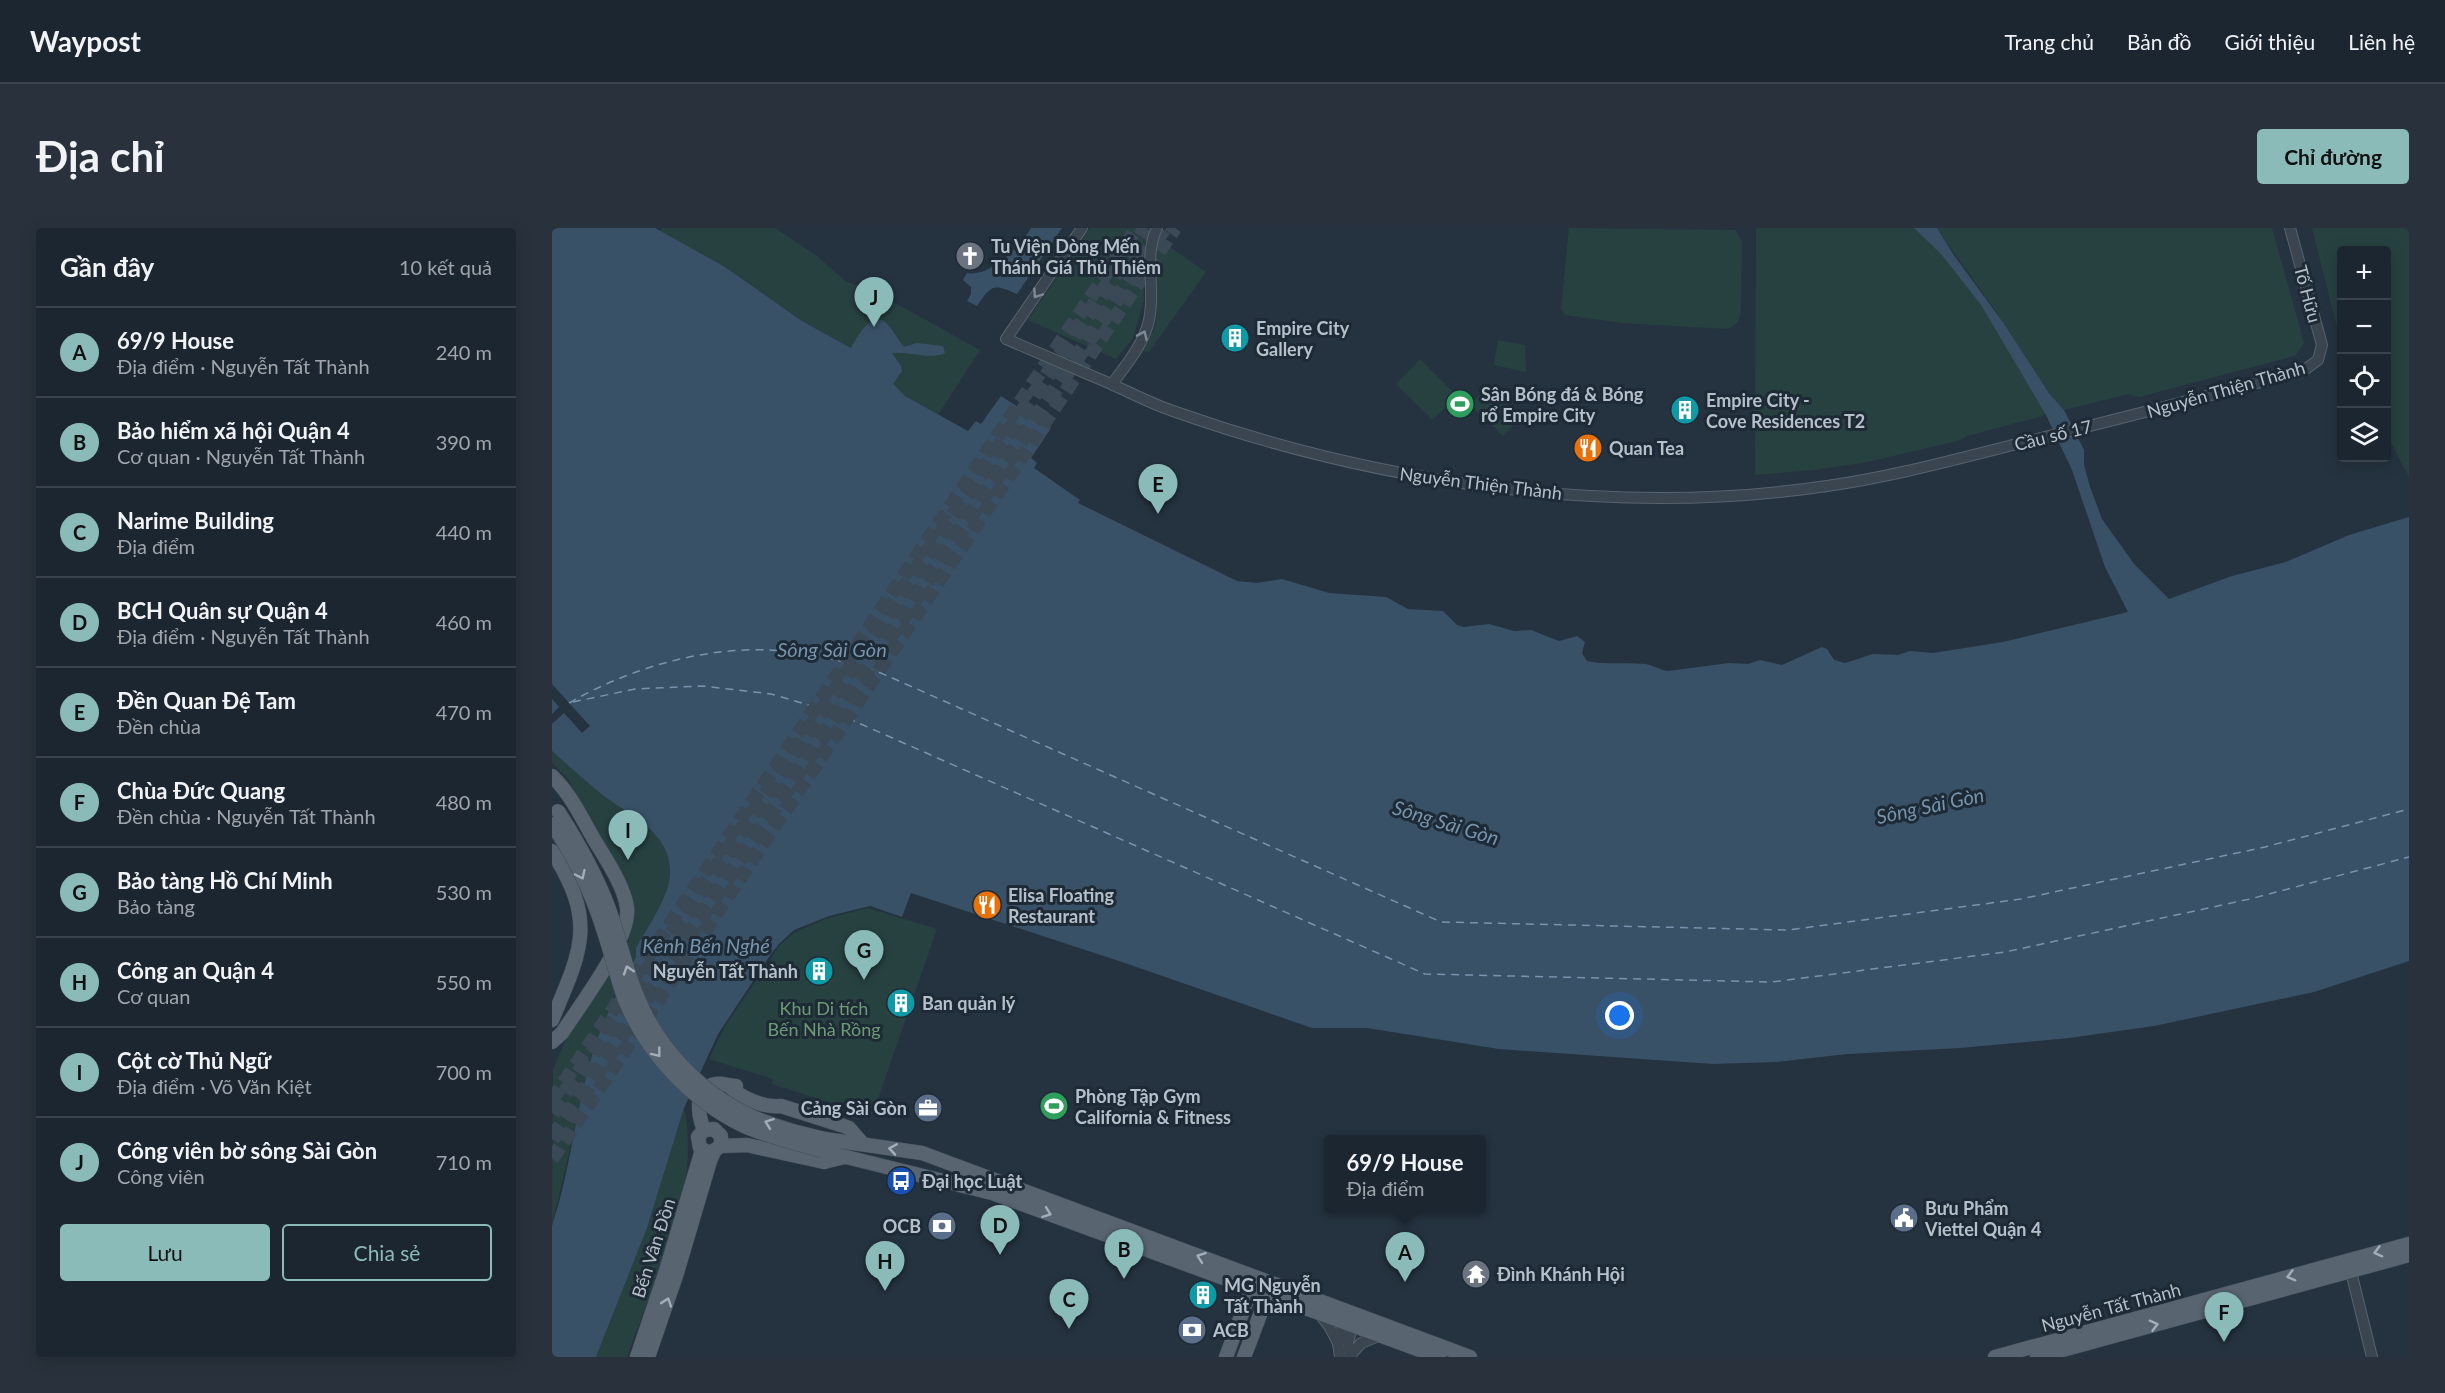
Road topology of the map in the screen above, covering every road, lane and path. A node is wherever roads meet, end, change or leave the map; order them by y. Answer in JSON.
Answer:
{"nodes":[{"id":1,"x":1082,"y":228,"type":"edge"},
{"id":2,"x":1157,"y":228,"type":"edge"},
{"id":3,"x":2290,"y":228,"type":"edge"},
{"id":4,"x":2318,"y":360,"type":"joint"},
{"id":5,"x":1112,"y":384,"type":"junction"},
{"id":6,"x":2132,"y":416,"type":"joint"},
{"id":7,"x":1974,"y":455,"type":"joint"},
{"id":8,"x":555,"y":779,"type":"edge"},
{"id":9,"x":554,"y":813,"type":"edge"},
{"id":10,"x":552,"y":851,"type":"edge"},
{"id":11,"x":552,"y":1020,"type":"edge"},
{"id":12,"x":552,"y":1042,"type":"edge"},
{"id":13,"x":704,"y":1130,"type":"junction"},
{"id":14,"x":863,"y":1144,"type":"junction"},
{"id":15,"x":824,"y":1145,"type":"junction"},
{"id":16,"x":712,"y":1150,"type":"junction"},
{"id":17,"x":846,"y":1156,"type":"junction"},
{"id":18,"x":2409,"y":1244,"type":"edge"},
{"id":19,"x":2409,"y":1255,"type":"edge"},
{"id":20,"x":2349,"y":1266,"type":"junction"},
{"id":21,"x":1254,"y":1282,"type":"junction"},
{"id":22,"x":1269,"y":1289,"type":"junction"},
{"id":23,"x":1318,"y":1312,"type":"junction"},
{"id":24,"x":1348,"y":1323,"type":"junction"},
{"id":25,"x":1381,"y":1335,"type":"junction"},
{"id":26,"x":1338,"y":1343,"type":"junction"},
{"id":27,"x":636,"y":1357,"type":"edge"},
{"id":28,"x":648,"y":1357,"type":"edge"},
{"id":29,"x":1226,"y":1357,"type":"edge"},
{"id":30,"x":1244,"y":1357,"type":"edge"},
{"id":31,"x":1346,"y":1357,"type":"edge"},
{"id":32,"x":1439,"y":1357,"type":"edge"},
{"id":33,"x":1470,"y":1357,"type":"edge"},
{"id":34,"x":1995,"y":1357,"type":"edge"},
{"id":35,"x":2037,"y":1357,"type":"edge"},
{"id":36,"x":2372,"y":1357,"type":"edge"}],
"edges":[{"from":1,"to":5,"type":"street","name":"Nguyễn Thiện Thành","one_way":true},
{"from":5,"to":2,"type":"street","one_way":true},
{"from":3,"to":4,"type":"street","name":"Tố Hữu"},
{"from":4,"to":6,"type":"street","name":"Nguyễn Thiện Thành"},
{"from":5,"to":7,"type":"street","name":"Nguyễn Thiện Thành"},
{"from":6,"to":7,"type":"street","name":"Cầu số 17"},
{"from":8,"to":12,"type":"main road"},
{"from":9,"to":15,"type":"main road","bridge":true},
{"from":10,"to":11,"type":"main road"},
{"from":13,"to":14,"type":"main road"},
{"from":13,"to":16,"type":"main road"},
{"from":13,"to":16,"type":"main road"},
{"from":14,"to":15,"type":"main road"},
{"from":21,"to":14,"type":"main road","one_way":true},
{"from":15,"to":17,"type":"main road"},
{"from":16,"to":17,"type":"main road"},
{"from":16,"to":27,"type":"main road","name":"Bến Vân Đồn"},
{"from":28,"to":16,"type":"main road","name":"Bến Vân Đồn","one_way":true},
{"from":17,"to":21,"type":"main road","one_way":true},
{"from":18,"to":20,"type":"main road","name":"Nguyễn Tất Thành","one_way":true},
{"from":19,"to":20,"type":"main road"},
{"from":20,"to":34,"type":"main road","name":"Nguyễn Tất Thành","one_way":true},
{"from":35,"to":20,"type":"main road","name":"Nguyễn Tất Thành","one_way":true},
{"from":20,"to":36,"type":"street"},
{"from":21,"to":22,"type":"main road"},
{"from":21,"to":29,"type":"main road"},
{"from":22,"to":23,"type":"main road"},
{"from":22,"to":30,"type":"main road"},
{"from":22,"to":33,"type":"main road"},
{"from":23,"to":24,"type":"main road"},
{"from":23,"to":26,"type":"street"},
{"from":24,"to":25,"type":"main road"},
{"from":24,"to":26,"type":"street"},
{"from":24,"to":31,"type":"street"},
{"from":25,"to":31,"type":"street"},
{"from":25,"to":32,"type":"main road"},
{"from":26,"to":31,"type":"street"}]}
